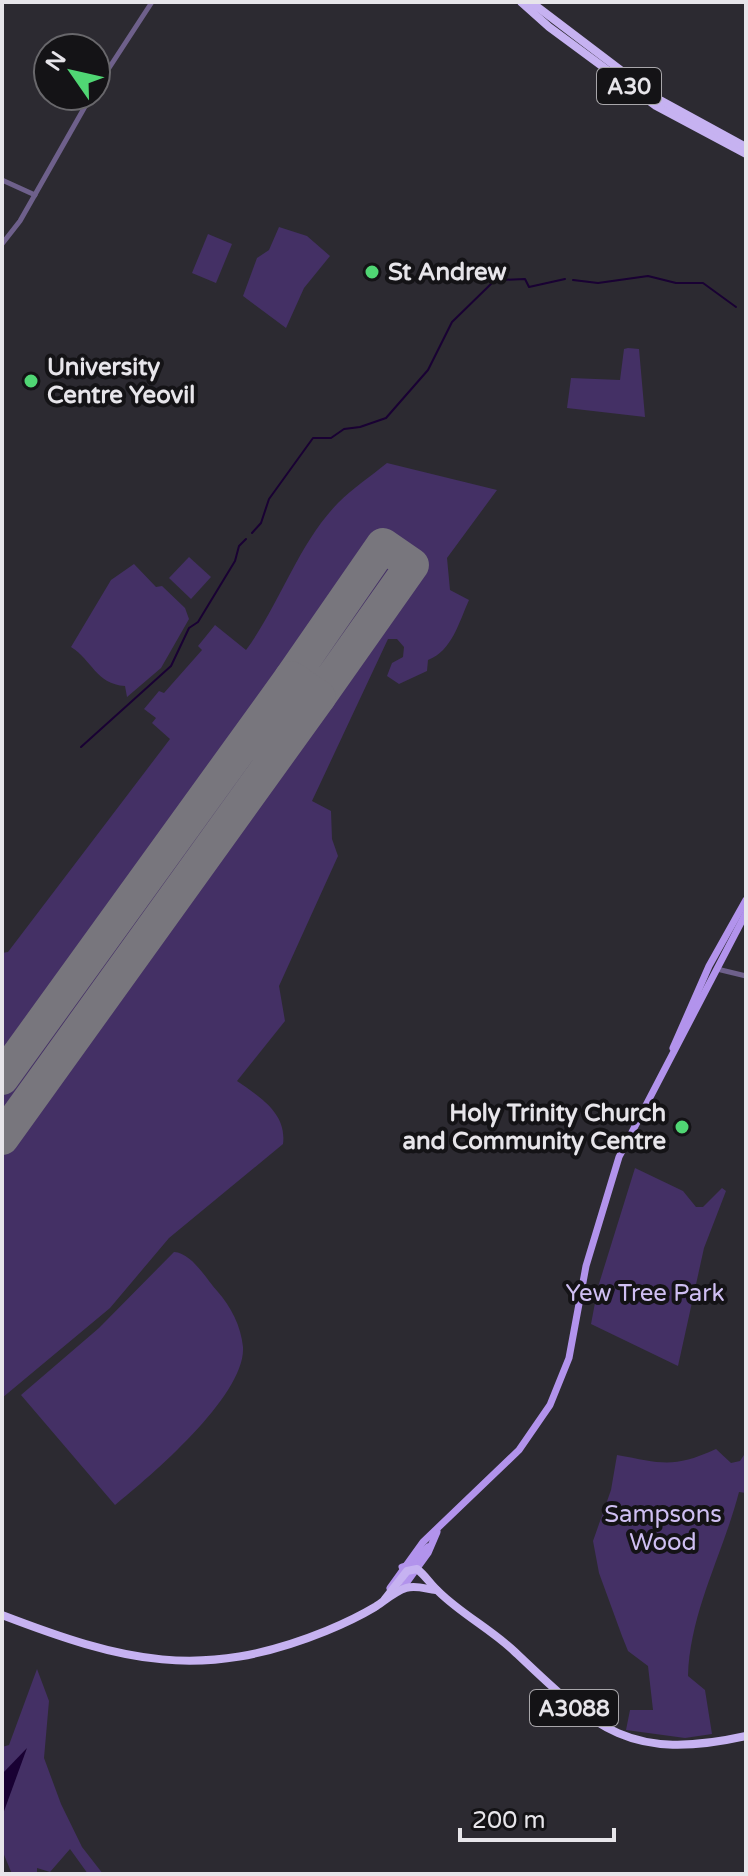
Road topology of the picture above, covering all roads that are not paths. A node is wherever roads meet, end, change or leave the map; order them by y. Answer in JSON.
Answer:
{"nodes":[{"id":1,"x":152,"y":2,"type":"edge"},
{"id":2,"x":521,"y":2,"type":"edge"},
{"id":3,"x":531,"y":2,"type":"edge"},
{"id":4,"x":112,"y":63,"type":"edge"},
{"id":5,"x":82,"y":112,"type":"edge"},
{"id":6,"x":746,"y":147,"type":"edge"},
{"id":7,"x":746,"y":154,"type":"edge"},
{"id":8,"x":2,"y":180,"type":"edge"},
{"id":9,"x":35,"y":195,"type":"junction"},
{"id":10,"x":2,"y":244,"type":"edge"},
{"id":11,"x":746,"y":900,"type":"edge"},
{"id":12,"x":746,"y":913,"type":"edge"},
{"id":13,"x":719,"y":966,"type":"junction"},
{"id":14,"x":746,"y":976,"type":"edge"},
{"id":15,"x":673,"y":1051,"type":"junction"},
{"id":16,"x":438,"y":1530,"type":"junction"},
{"id":17,"x":430,"y":1545,"type":"junction"},
{"id":18,"x":410,"y":1571,"type":"junction"},
{"id":19,"x":402,"y":1589,"type":"junction"},
{"id":20,"x":428,"y":1589,"type":"junction"},
{"id":21,"x":383,"y":1601,"type":"junction"},
{"id":22,"x":2,"y":1615,"type":"edge"},
{"id":23,"x":746,"y":1736,"type":"edge"}],
"edges":[{"from":1,"to":4,"type":"street"},
{"from":2,"to":7,"type":"highway","number":"A30"},
{"from":3,"to":6,"type":"highway","number":"A30"},
{"from":5,"to":9,"type":"street"},
{"from":8,"to":9,"type":"street"},
{"from":9,"to":10,"type":"street"},
{"from":11,"to":15,"type":"main road"},
{"from":12,"to":13,"type":"main road"},
{"from":13,"to":14,"type":"street"},
{"from":13,"to":15,"type":"main road"},
{"from":15,"to":16,"type":"main road"},
{"from":16,"to":17,"type":"main road"},
{"from":16,"to":18,"type":"main road"},
{"from":17,"to":18,"type":"main road"},
{"from":17,"to":18,"type":"main road"},
{"from":18,"to":19,"type":"main road"},
{"from":18,"to":20,"type":"highway","number":"A3088"},
{"from":18,"to":21,"type":"highway"},
{"from":19,"to":20,"type":"highway"},
{"from":19,"to":21,"type":"highway"},
{"from":20,"to":23,"type":"highway","number":"A3088"},
{"from":21,"to":22,"type":"highway"}]}
